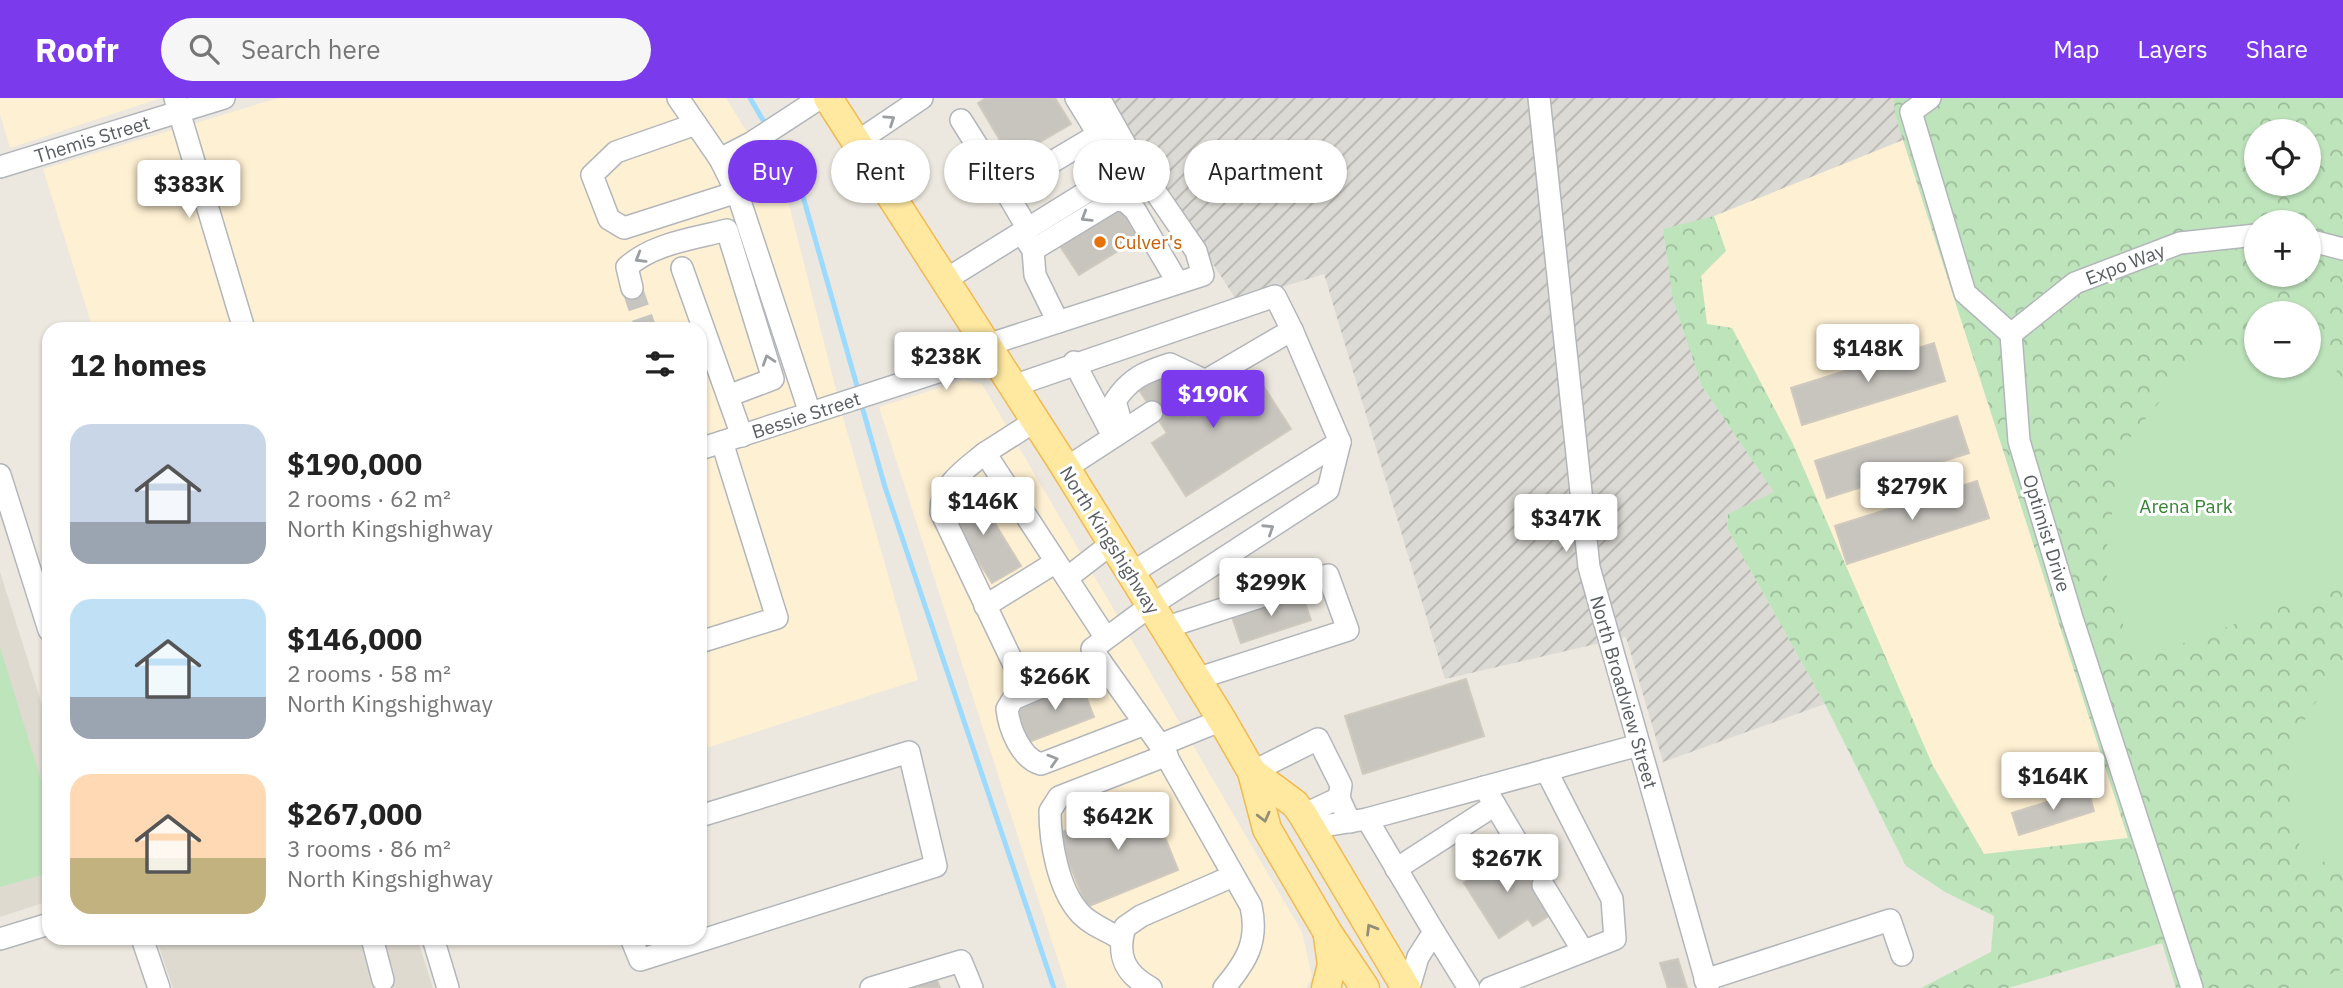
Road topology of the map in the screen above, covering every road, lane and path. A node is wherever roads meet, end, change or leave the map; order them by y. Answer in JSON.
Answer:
{"nodes":[{"id":1,"x":224,"y":98,"type":"edge"},
{"id":2,"x":678,"y":98,"type":"edge"},
{"id":3,"x":820,"y":98,"type":"edge"},
{"id":4,"x":828,"y":98,"type":"edge"},
{"id":5,"x":922,"y":98,"type":"edge"},
{"id":6,"x":1076,"y":98,"type":"edge"},
{"id":7,"x":1099,"y":98,"type":"edge"},
{"id":8,"x":1539,"y":98,"type":"edge"},
{"id":9,"x":1930,"y":98,"type":"edge"},
{"id":10,"x":177,"y":105,"type":"edge"},
{"id":11,"x":961,"y":120,"type":"dead end"},
{"id":12,"x":696,"y":124,"type":"junction"},
{"id":13,"x":1106,"y":129,"type":"junction"},
{"id":14,"x":856,"y":140,"type":"edge"},
{"id":15,"x":860,"y":140,"type":"edge"},
{"id":16,"x":973,"y":140,"type":"edge"},
{"id":17,"x":1116,"y":140,"type":"edge"},
{"id":18,"x":1059,"y":157,"type":"edge"},
{"id":19,"x":720,"y":159,"type":"junction"},
{"id":20,"x":0,"y":167,"type":"edge"},
{"id":21,"x":728,"y":175,"type":"edge"},
{"id":22,"x":728,"y":195,"type":"edge"},
{"id":23,"x":741,"y":203,"type":"edge"},
{"id":24,"x":896,"y":203,"type":"edge"},
{"id":25,"x":1011,"y":203,"type":"edge"},
{"id":26,"x":1077,"y":203,"type":"edge"},
{"id":27,"x":1163,"y":203,"type":"edge"},
{"id":28,"x":2244,"y":236,"type":"edge"},
{"id":29,"x":1028,"y":237,"type":"junction"},
{"id":30,"x":2321,"y":243,"type":"edge"},
{"id":31,"x":2343,"y":249,"type":"edge"},
{"id":32,"x":682,"y":268,"type":"dead end"},
{"id":33,"x":945,"y":280,"type":"junction"},
{"id":34,"x":1178,"y":283,"type":"junction"},
{"id":35,"x":632,"y":288,"type":"tunnel mouth"},
{"id":36,"x":242,"y":322,"type":"edge"},
{"id":37,"x":701,"y":322,"type":"edge"},
{"id":38,"x":1058,"y":322,"type":"junction"},
{"id":39,"x":1292,"y":330,"type":"junction"},
{"id":40,"x":2011,"y":334,"type":"junction"},
{"id":41,"x":707,"y":338,"type":"edge"},
{"id":42,"x":990,"y":350,"type":"junction"},
{"id":43,"x":1074,"y":362,"type":"junction"},
{"id":44,"x":1204,"y":380,"type":"junction"},
{"id":45,"x":1013,"y":386,"type":"junction"},
{"id":46,"x":728,"y":396,"type":"junction"},
{"id":47,"x":1174,"y":398,"type":"dead end"},
{"id":48,"x":816,"y":411,"type":"junction"},
{"id":49,"x":1152,"y":412,"type":"dead end"},
{"id":50,"x":1035,"y":421,"type":"junction"},
{"id":51,"x":1118,"y":433,"type":"junction"},
{"id":52,"x":732,"y":439,"type":"junction"},
{"id":53,"x":1340,"y":442,"type":"junction"},
{"id":54,"x":707,"y":447,"type":"edge"},
{"id":55,"x":985,"y":453,"type":"junction"},
{"id":56,"x":1066,"y":468,"type":"junction"},
{"id":57,"x":0,"y":475,"type":"edge"},
{"id":58,"x":1111,"y":544,"type":"junction"},
{"id":59,"x":1062,"y":570,"type":"junction"},
{"id":60,"x":1130,"y":575,"type":"junction"},
{"id":61,"x":985,"y":606,"type":"junction"},
{"id":62,"x":42,"y":608,"type":"edge"},
{"id":63,"x":1157,"y":617,"type":"junction"},
{"id":64,"x":707,"y":640,"type":"edge"},
{"id":65,"x":1100,"y":650,"type":"junction"},
{"id":66,"x":1196,"y":680,"type":"junction"},
{"id":67,"x":1222,"y":720,"type":"junction"},
{"id":68,"x":1144,"y":724,"type":"junction"},
{"id":69,"x":1639,"y":745,"type":"junction"},
{"id":70,"x":1164,"y":750,"type":"junction"},
{"id":71,"x":1546,"y":770,"type":"junction"},
{"id":72,"x":1252,"y":772,"type":"junction"},
{"id":73,"x":1489,"y":796,"type":"junction"},
{"id":74,"x":1339,"y":798,"type":"junction"},
{"id":75,"x":707,"y":814,"type":"edge"},
{"id":76,"x":1307,"y":821,"type":"junction"},
{"id":77,"x":1358,"y":821,"type":"junction"},
{"id":78,"x":1530,"y":864,"type":"dead end"},
{"id":79,"x":1396,"y":869,"type":"junction"},
{"id":80,"x":1233,"y":876,"type":"junction"},
{"id":81,"x":1543,"y":886,"type":"dead end"},
{"id":82,"x":42,"y":925,"type":"edge"},
{"id":83,"x":1434,"y":932,"type":"junction"},
{"id":84,"x":1328,"y":933,"type":"junction"},
{"id":85,"x":0,"y":939,"type":"edge"},
{"id":86,"x":707,"y":939,"type":"edge"},
{"id":87,"x":1121,"y":939,"type":"junction"},
{"id":88,"x":144,"y":945,"type":"edge"},
{"id":89,"x":375,"y":945,"type":"edge"},
{"id":90,"x":435,"y":945,"type":"edge"},
{"id":91,"x":634,"y":945,"type":"edge"},
{"id":92,"x":687,"y":945,"type":"edge"},
{"id":93,"x":1583,"y":951,"type":"junction"},
{"id":94,"x":1902,"y":956,"type":"dead end"},
{"id":95,"x":383,"y":981,"type":"dead end"},
{"id":96,"x":1707,"y":984,"type":"edge"},
{"id":97,"x":159,"y":988,"type":"edge"},
{"id":98,"x":448,"y":988,"type":"edge"},
{"id":99,"x":871,"y":988,"type":"edge"},
{"id":100,"x":972,"y":988,"type":"edge"},
{"id":101,"x":1151,"y":988,"type":"edge"},
{"id":102,"x":1224,"y":988,"type":"edge"},
{"id":103,"x":1326,"y":988,"type":"edge"},
{"id":104,"x":1365,"y":988,"type":"edge"},
{"id":105,"x":1407,"y":988,"type":"edge"},
{"id":106,"x":1469,"y":988,"type":"edge"},
{"id":107,"x":1490,"y":988,"type":"edge"},
{"id":108,"x":2192,"y":988,"type":"edge"}],
"edges":[{"from":1,"to":10,"type":"street","name":"Themis Street"},
{"from":2,"to":12,"type":"street"},
{"from":3,"to":19,"type":"street"},
{"from":4,"to":14,"type":"main road","name":"North Kingshighway"},
{"from":15,"to":5,"type":"street","one_way":true},
{"from":6,"to":13,"type":"street"},
{"from":7,"to":13,"type":"street"},
{"from":8,"to":69,"type":"street","name":"North Broadview Street"},
{"from":9,"to":40,"type":"street"},
{"from":10,"to":20,"type":"street","name":"Themis Street"},
{"from":10,"to":36,"type":"street"},
{"from":11,"to":16,"type":"street"},
{"from":12,"to":19,"type":"street"},
{"from":12,"to":22,"type":"street"},
{"from":13,"to":17,"type":"street"},
{"from":13,"to":18,"type":"street"},
{"from":19,"to":21,"type":"street"},
{"from":23,"to":48,"type":"street"},
{"from":24,"to":33,"type":"main road","name":"North Kingshighway"},
{"from":25,"to":29,"type":"street"},
{"from":26,"to":29,"type":"street"},
{"from":27,"to":34,"type":"street","name":"Bessie Street"},
{"from":28,"to":40,"type":"street","name":"Expo Way"},
{"from":29,"to":33,"type":"street"},
{"from":34,"to":29,"type":"street","one_way":true},
{"from":29,"to":38,"type":"street"},
{"from":30,"to":31,"type":"street"},
{"from":32,"to":37,"type":"street"},
{"from":33,"to":42,"type":"main road","name":"North Kingshighway"},
{"from":34,"to":38,"type":"street","name":"Bessie Street"},
{"from":46,"to":35,"type":"street","one_way":true},
{"from":38,"to":42,"type":"street","name":"Bessie Street"},
{"from":39,"to":43,"type":"street"},
{"from":39,"to":44,"type":"street"},
{"from":39,"to":53,"type":"street"},
{"from":40,"to":108,"type":"street","name":"Optimist Drive"},
{"from":41,"to":46,"type":"street"},
{"from":42,"to":45,"type":"main road","name":"North Kingshighway"},
{"from":42,"to":48,"type":"street","name":"Bessie Street"},
{"from":43,"to":45,"type":"street"},
{"from":43,"to":51,"type":"street"},
{"from":44,"to":47,"type":"street"},
{"from":44,"to":51,"type":"street"},
{"from":45,"to":50,"type":"main road","name":"North Kingshighway"},
{"from":46,"to":52,"type":"street"},
{"from":48,"to":52,"type":"street","name":"Bessie Street"},
{"from":49,"to":51,"type":"street"},
{"from":50,"to":55,"type":"street"},
{"from":50,"to":56,"type":"main road","name":"North Kingshighway"},
{"from":51,"to":56,"type":"street"},
{"from":52,"to":54,"type":"street","name":"Bessie Street"},
{"from":52,"to":64,"type":"street"},
{"from":53,"to":60,"type":"street"},
{"from":63,"to":53,"type":"street","one_way":true},
{"from":55,"to":59,"type":"street"},
{"from":55,"to":61,"type":"street"},
{"from":56,"to":58,"type":"main road","name":"North Kingshighway"},
{"from":57,"to":62,"type":"street"},
{"from":58,"to":59,"type":"street"},
{"from":58,"to":60,"type":"main road","name":"North Kingshighway"},
{"from":59,"to":61,"type":"street"},
{"from":59,"to":65,"type":"street"},
{"from":60,"to":63,"type":"main road","name":"North Kingshighway"},
{"from":61,"to":65,"type":"street"},
{"from":63,"to":65,"type":"street"},
{"from":63,"to":66,"type":"main road","name":"North Kingshighway"},
{"from":63,"to":66,"type":"street"},
{"from":65,"to":68,"type":"street"},
{"from":65,"to":68,"type":"street","one_way":true},
{"from":66,"to":67,"type":"main road","name":"North Kingshighway"},
{"from":67,"to":70,"type":"street"},
{"from":67,"to":72,"type":"main road","name":"North Kingshighway"},
{"from":68,"to":70,"type":"street"},
{"from":69,"to":71,"type":"street"},
{"from":69,"to":96,"type":"street","name":"North Broadview Street"},
{"from":70,"to":80,"type":"street"},
{"from":70,"to":87,"type":"street"},
{"from":71,"to":73,"type":"street"},
{"from":71,"to":93,"type":"street"},
{"from":72,"to":74,"type":"street"},
{"from":72,"to":76,"type":"main road","name":"North Kingshighway"},
{"from":72,"to":84,"type":"main road","name":"North Kingshighway","one_way":true},
{"from":73,"to":77,"type":"street"},
{"from":73,"to":78,"type":"street"},
{"from":73,"to":79,"type":"street"},
{"from":74,"to":76,"type":"street"},
{"from":74,"to":77,"type":"street"},
{"from":75,"to":86,"type":"street"},
{"from":76,"to":77,"type":"street"},
{"from":105,"to":76,"type":"main road","name":"North Kingshighway","one_way":true},
{"from":77,"to":79,"type":"street"},
{"from":79,"to":83,"type":"street"},
{"from":80,"to":87,"type":"street"},
{"from":80,"to":102,"type":"street"},
{"from":81,"to":93,"type":"street"},
{"from":82,"to":85,"type":"street"},
{"from":83,"to":105,"type":"street"},
{"from":83,"to":106,"type":"street"},
{"from":84,"to":103,"type":"main road"},
{"from":84,"to":104,"type":"main road","name":"North Kingshighway"},
{"from":87,"to":101,"type":"street"},
{"from":88,"to":97,"type":"street"},
{"from":89,"to":95,"type":"street"},
{"from":90,"to":98,"type":"street"},
{"from":91,"to":92,"type":"street"},
{"from":93,"to":107,"type":"street"},
{"from":94,"to":96,"type":"street"},
{"from":99,"to":100,"type":"street"}]}
